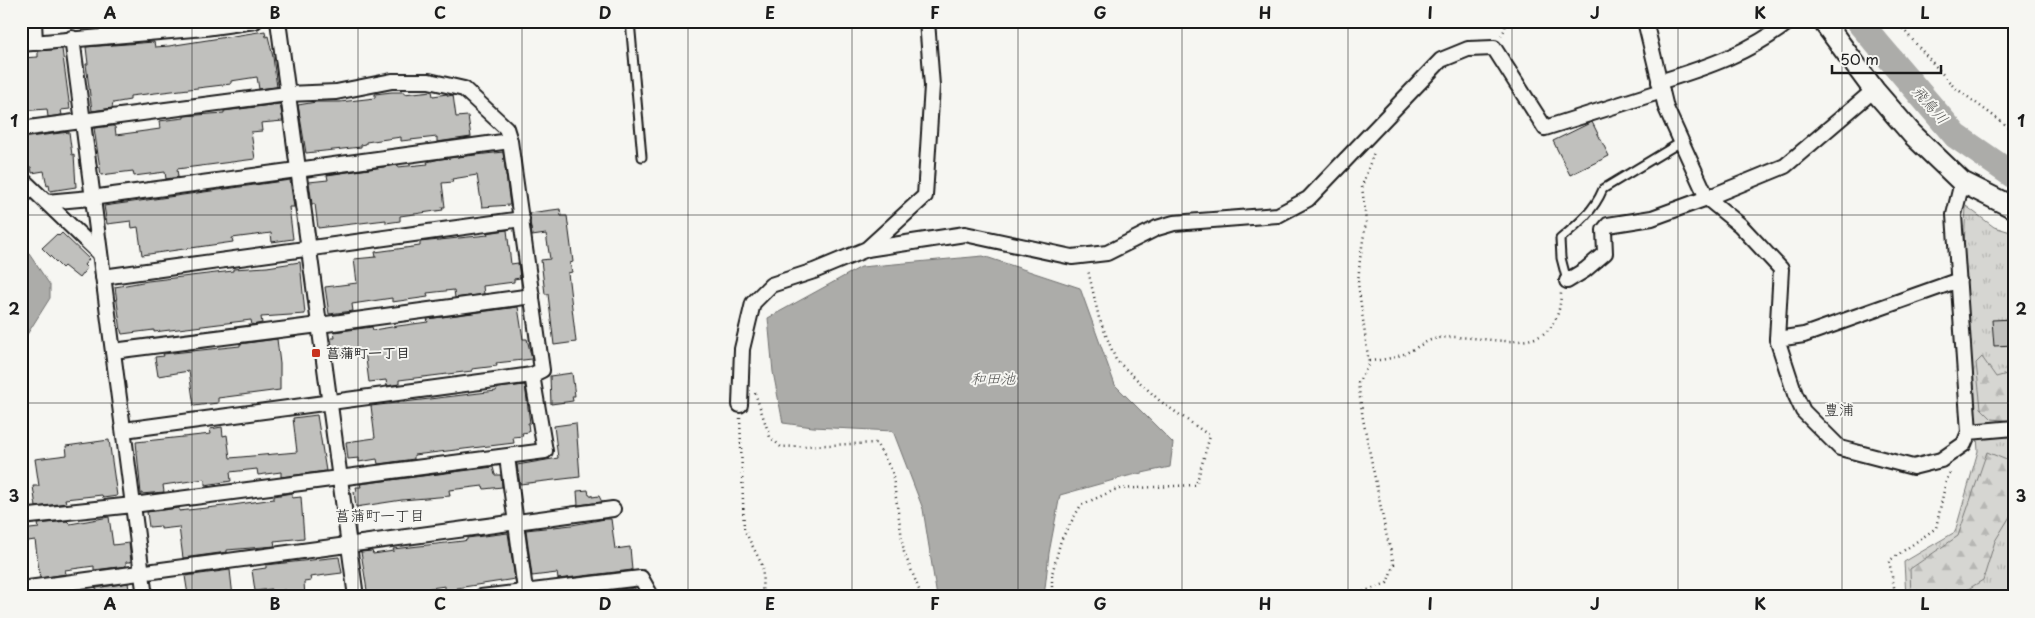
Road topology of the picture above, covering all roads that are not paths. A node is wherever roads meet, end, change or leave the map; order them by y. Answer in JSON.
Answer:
{"nodes":[{"id":1,"x":34,"y":21,"type":"edge"},
{"id":2,"x":256,"y":21,"type":"edge"},
{"id":3,"x":278,"y":21,"type":"edge"},
{"id":4,"x":630,"y":21,"type":"edge"},
{"id":5,"x":927,"y":21,"type":"edge"},
{"id":6,"x":1646,"y":21,"type":"edge"},
{"id":7,"x":1790,"y":21,"type":"edge"},
{"id":8,"x":1823,"y":21,"type":"edge"},
{"id":9,"x":72,"y":38,"type":"junction"},
{"id":10,"x":28,"y":43,"type":"edge"},
{"id":11,"x":1660,"y":86,"type":"junction"},
{"id":12,"x":1874,"y":90,"type":"junction"},
{"id":13,"x":287,"y":94,"type":"junction"},
{"id":14,"x":82,"y":121,"type":"junction"},
{"id":15,"x":21,"y":129,"type":"edge"},
{"id":16,"x":510,"y":141,"type":"junction"},
{"id":17,"x":1681,"y":142,"type":"junction"},
{"id":18,"x":642,"y":157,"type":"dead end"},
{"id":19,"x":299,"y":170,"type":"junction"},
{"id":20,"x":21,"y":178,"type":"edge"},
{"id":21,"x":1962,"y":182,"type":"junction"},
{"id":22,"x":91,"y":198,"type":"junction"},
{"id":23,"x":1707,"y":198,"type":"junction"},
{"id":24,"x":46,"y":202,"type":"junction"},
{"id":25,"x":2014,"y":208,"type":"edge"},
{"id":26,"x":522,"y":219,"type":"junction"},
{"id":27,"x":309,"y":249,"type":"junction"},
{"id":28,"x":867,"y":249,"type":"junction"},
{"id":29,"x":100,"y":254,"type":"junction"},
{"id":30,"x":103,"y":278,"type":"junction"},
{"id":31,"x":1959,"y":280,"type":"junction"},
{"id":32,"x":1567,"y":281,"type":"joint"},
{"id":33,"x":532,"y":296,"type":"junction"},
{"id":34,"x":319,"y":325,"type":"junction"},
{"id":35,"x":1777,"y":339,"type":"junction"},
{"id":36,"x":113,"y":351,"type":"junction"},
{"id":37,"x":532,"y":375,"type":"junction"},
{"id":38,"x":330,"y":401,"type":"junction"},
{"id":39,"x":740,"y":404,"type":"road end"},
{"id":40,"x":2014,"y":428,"type":"edge"},
{"id":41,"x":124,"y":430,"type":"junction"},
{"id":42,"x":1967,"y":438,"type":"junction"},
{"id":43,"x":507,"y":457,"type":"junction"},
{"id":44,"x":340,"y":478,"type":"junction"},
{"id":45,"x":133,"y":505,"type":"junction"},
{"id":46,"x":613,"y":510,"type":"dead end"},
{"id":47,"x":21,"y":517,"type":"edge"},
{"id":48,"x":516,"y":522,"type":"junction"},
{"id":49,"x":349,"y":545,"type":"junction"},
{"id":50,"x":142,"y":573,"type":"junction"},
{"id":51,"x":21,"y":589,"type":"edge"},
{"id":52,"x":526,"y":594,"type":"edge"},
{"id":53,"x":145,"y":597,"type":"edge"},
{"id":54,"x":356,"y":597,"type":"edge"},
{"id":55,"x":481,"y":597,"type":"edge"},
{"id":56,"x":650,"y":597,"type":"edge"}],
"edges":[{"from":1,"to":10,"type":"street"},
{"from":2,"to":9,"type":"street"},
{"from":3,"to":13,"type":"street"},
{"from":4,"to":18,"type":"lane"},
{"from":5,"to":28,"type":"street"},
{"from":6,"to":11,"type":"street"},
{"from":7,"to":11,"type":"street"},
{"from":8,"to":12,"type":"main road"},
{"from":9,"to":10,"type":"street"},
{"from":9,"to":14,"type":"street"},
{"from":11,"to":17,"type":"street"},
{"from":11,"to":28,"type":"street"},
{"from":12,"to":21,"type":"main road"},
{"from":12,"to":23,"type":"street"},
{"from":13,"to":14,"type":"street"},
{"from":13,"to":16,"type":"street"},
{"from":13,"to":19,"type":"street"},
{"from":14,"to":15,"type":"street"},
{"from":14,"to":22,"type":"street"},
{"from":16,"to":19,"type":"street"},
{"from":16,"to":26,"type":"street"},
{"from":17,"to":23,"type":"street"},
{"from":17,"to":32,"type":"lane"},
{"from":19,"to":22,"type":"street"},
{"from":19,"to":27,"type":"street"},
{"from":20,"to":24,"type":"street"},
{"from":21,"to":25,"type":"main road"},
{"from":21,"to":31,"type":"street"},
{"from":22,"to":24,"type":"street"},
{"from":22,"to":29,"type":"street"},
{"from":23,"to":32,"type":"street"},
{"from":23,"to":35,"type":"street"},
{"from":24,"to":29,"type":"street"},
{"from":26,"to":27,"type":"street"},
{"from":26,"to":33,"type":"street"},
{"from":27,"to":30,"type":"street"},
{"from":27,"to":34,"type":"street"},
{"from":28,"to":39,"type":"street"},
{"from":29,"to":30,"type":"street"},
{"from":30,"to":36,"type":"street"},
{"from":31,"to":35,"type":"street"},
{"from":31,"to":42,"type":"street"},
{"from":33,"to":34,"type":"street"},
{"from":33,"to":37,"type":"street"},
{"from":34,"to":36,"type":"street"},
{"from":34,"to":38,"type":"street"},
{"from":35,"to":42,"type":"street"},
{"from":36,"to":41,"type":"street"},
{"from":37,"to":38,"type":"street"},
{"from":37,"to":43,"type":"street"},
{"from":38,"to":41,"type":"street"},
{"from":38,"to":44,"type":"street"},
{"from":40,"to":42,"type":"street"},
{"from":41,"to":45,"type":"street"},
{"from":43,"to":44,"type":"street"},
{"from":43,"to":48,"type":"street"},
{"from":44,"to":45,"type":"street"},
{"from":44,"to":49,"type":"street"},
{"from":45,"to":47,"type":"street"},
{"from":45,"to":50,"type":"street"},
{"from":46,"to":48,"type":"street"},
{"from":48,"to":49,"type":"street"},
{"from":48,"to":52,"type":"street"},
{"from":49,"to":50,"type":"street"},
{"from":49,"to":54,"type":"street"},
{"from":50,"to":51,"type":"street"},
{"from":50,"to":53,"type":"street"},
{"from":52,"to":55,"type":"street"},
{"from":52,"to":56,"type":"street"}]}
